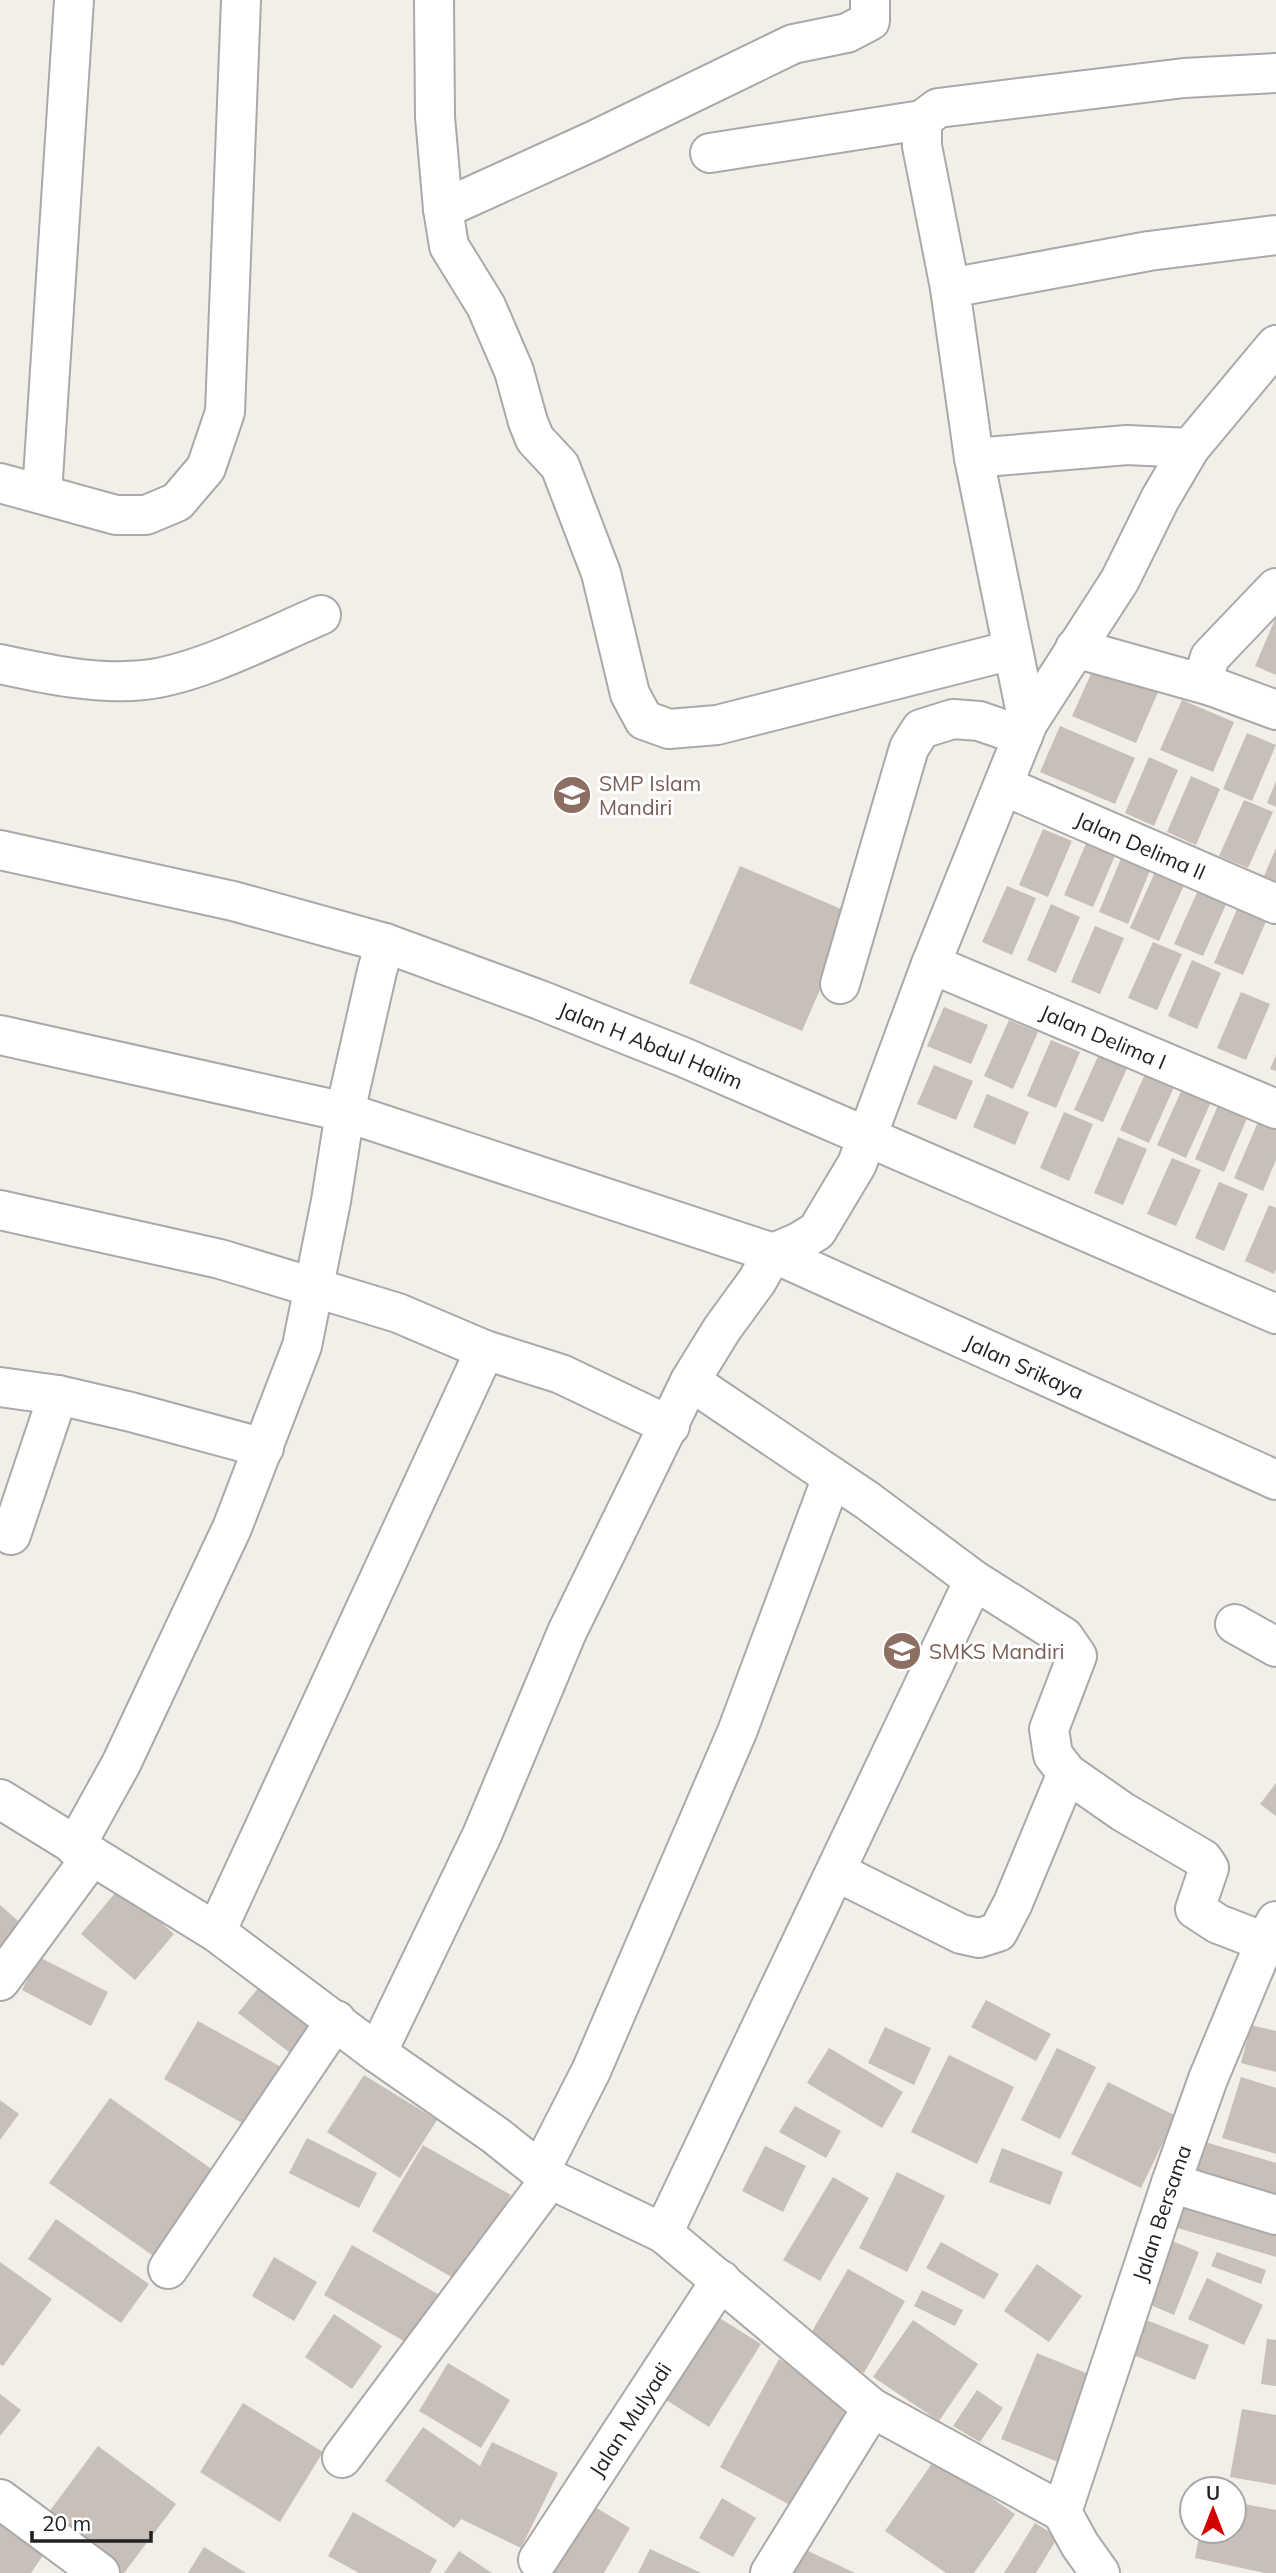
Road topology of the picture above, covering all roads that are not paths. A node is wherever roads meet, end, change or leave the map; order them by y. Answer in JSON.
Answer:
{"nodes":[{"id":1,"x":74,"y":0,"type":"edge"},
{"id":2,"x":241,"y":0,"type":"edge"},
{"id":3,"x":434,"y":0,"type":"edge"},
{"id":4,"x":870,"y":0,"type":"edge"},
{"id":5,"x":1276,"y":73,"type":"edge"},
{"id":6,"x":922,"y":120,"type":"junction"},
{"id":7,"x":710,"y":153,"type":"dead end"},
{"id":8,"x":443,"y":209,"type":"junction"},
{"id":9,"x":1276,"y":235,"type":"edge"},
{"id":10,"x":950,"y":288,"type":"junction"},
{"id":11,"x":1276,"y":345,"type":"edge"},
{"id":12,"x":1190,"y":448,"type":"junction"},
{"id":13,"x":974,"y":458,"type":"junction"},
{"id":14,"x":0,"y":483,"type":"edge"},
{"id":15,"x":42,"y":494,"type":"junction"},
{"id":16,"x":1276,"y":588,"type":"edge"},
{"id":17,"x":321,"y":615,"type":"dead end"},
{"id":18,"x":1075,"y":648,"type":"junction"},
{"id":19,"x":1012,"y":650,"type":"junction"},
{"id":20,"x":0,"y":664,"type":"edge"},
{"id":21,"x":1211,"y":686,"type":"junction"},
{"id":22,"x":1276,"y":710,"type":"edge"},
{"id":23,"x":1026,"y":730,"type":"junction"},
{"id":24,"x":1004,"y":786,"type":"junction"},
{"id":25,"x":0,"y":850,"type":"edge"},
{"id":26,"x":1276,"y":904,"type":"edge"},
{"id":27,"x":385,"y":943,"type":"junction"},
{"id":28,"x":931,"y":964,"type":"junction"},
{"id":29,"x":840,"y":984,"type":"dead end"},
{"id":30,"x":0,"y":1035,"type":"edge"},
{"id":31,"x":1276,"y":1110,"type":"edge"},
{"id":32,"x":345,"y":1112,"type":"junction"},
{"id":33,"x":868,"y":1136,"type":"junction"},
{"id":34,"x":0,"y":1210,"type":"edge"},
{"id":35,"x":774,"y":1253,"type":"junction"},
{"id":36,"x":315,"y":1288,"type":"junction"},
{"id":37,"x":1276,"y":1314,"type":"edge"},
{"id":38,"x":485,"y":1350,"type":"junction"},
{"id":39,"x":690,"y":1381,"type":"junction"},
{"id":40,"x":0,"y":1387,"type":"edge"},
{"id":41,"x":58,"y":1395,"type":"junction"},
{"id":42,"x":670,"y":1426,"type":"junction"},
{"id":43,"x":264,"y":1448,"type":"junction"},
{"id":44,"x":831,"y":1477,"type":"junction"},
{"id":45,"x":1276,"y":1480,"type":"edge"},
{"id":46,"x":11,"y":1535,"type":"dead end"},
{"id":47,"x":974,"y":1580,"type":"junction"},
{"id":48,"x":1235,"y":1625,"type":"dead end"},
{"id":49,"x":1276,"y":1647,"type":"edge"},
{"id":50,"x":1067,"y":1773,"type":"junction"},
{"id":51,"x":0,"y":1799,"type":"edge"},
{"id":52,"x":84,"y":1852,"type":"junction"},
{"id":53,"x":837,"y":1872,"type":"junction"},
{"id":54,"x":1270,"y":1931,"type":"edge"},
{"id":55,"x":216,"y":1932,"type":"junction"},
{"id":56,"x":0,"y":1981,"type":"edge"},
{"id":57,"x":336,"y":2020,"type":"junction"},
{"id":58,"x":377,"y":2053,"type":"junction"},
{"id":59,"x":545,"y":2175,"type":"junction"},
{"id":60,"x":1171,"y":2183,"type":"junction"},
{"id":61,"x":1276,"y":2215,"type":"edge"},
{"id":62,"x":663,"y":2233,"type":"junction"},
{"id":63,"x":168,"y":2269,"type":"dead end"},
{"id":64,"x":721,"y":2280,"type":"junction"},
{"id":65,"x":872,"y":2408,"type":"junction"},
{"id":66,"x":342,"y":2458,"type":"dead end"},
{"id":67,"x":0,"y":2499,"type":"edge"},
{"id":68,"x":1062,"y":2512,"type":"junction"},
{"id":69,"x":538,"y":2560,"type":"dead end"},
{"id":70,"x":1082,"y":2564,"type":"edge"},
{"id":71,"x":100,"y":2573,"type":"edge"},
{"id":72,"x":769,"y":2573,"type":"edge"}],
"edges":[{"from":1,"to":15,"type":"street"},
{"from":2,"to":15,"type":"street"},
{"from":3,"to":8,"type":"street"},
{"from":4,"to":8,"type":"street"},
{"from":5,"to":6,"type":"street"},
{"from":6,"to":7,"type":"street"},
{"from":6,"to":10,"type":"street"},
{"from":8,"to":19,"type":"street"},
{"from":9,"to":10,"type":"street"},
{"from":10,"to":13,"type":"street"},
{"from":11,"to":12,"type":"street"},
{"from":12,"to":13,"type":"street"},
{"from":12,"to":18,"type":"street"},
{"from":13,"to":19,"type":"street"},
{"from":14,"to":15,"type":"street"},
{"from":16,"to":21,"type":"street"},
{"from":17,"to":20,"type":"street"},
{"from":18,"to":21,"type":"street"},
{"from":18,"to":23,"type":"street"},
{"from":19,"to":23,"type":"street"},
{"from":21,"to":22,"type":"street"},
{"from":23,"to":24,"type":"street"},
{"from":23,"to":29,"type":"street"},
{"from":24,"to":26,"type":"street","name":"Jalan Delima II"},
{"from":24,"to":28,"type":"street"},
{"from":25,"to":27,"type":"street","name":"Jalan H Abdul Halim"},
{"from":27,"to":32,"type":"street"},
{"from":27,"to":33,"type":"street","name":"Jalan H Abdul Halim"},
{"from":28,"to":31,"type":"street","name":"Jalan Delima I"},
{"from":28,"to":33,"type":"street"},
{"from":30,"to":32,"type":"street","name":"Jalan Srikaya"},
{"from":32,"to":35,"type":"street","name":"Jalan Srikaya"},
{"from":32,"to":36,"type":"street"},
{"from":33,"to":35,"type":"street"},
{"from":33,"to":37,"type":"street","name":"Jalan H Abdul Halim"},
{"from":34,"to":36,"type":"street"},
{"from":35,"to":39,"type":"street"},
{"from":35,"to":45,"type":"street","name":"Jalan Srikaya"},
{"from":36,"to":38,"type":"street"},
{"from":36,"to":43,"type":"street"},
{"from":38,"to":42,"type":"street"},
{"from":38,"to":55,"type":"street"},
{"from":39,"to":42,"type":"street"},
{"from":39,"to":44,"type":"street"},
{"from":40,"to":41,"type":"street"},
{"from":41,"to":43,"type":"street"},
{"from":41,"to":46,"type":"street"},
{"from":42,"to":58,"type":"street"},
{"from":43,"to":52,"type":"street"},
{"from":44,"to":47,"type":"street"},
{"from":44,"to":59,"type":"street"},
{"from":47,"to":50,"type":"street"},
{"from":47,"to":53,"type":"street"},
{"from":48,"to":49,"type":"street"},
{"from":50,"to":53,"type":"street"},
{"from":50,"to":54,"type":"street"},
{"from":51,"to":52,"type":"street"},
{"from":52,"to":55,"type":"street"},
{"from":52,"to":56,"type":"street"},
{"from":53,"to":62,"type":"street"},
{"from":54,"to":60,"type":"street","name":"Jalan Bersama"},
{"from":55,"to":57,"type":"street"},
{"from":57,"to":58,"type":"street"},
{"from":57,"to":63,"type":"street"},
{"from":58,"to":59,"type":"street"},
{"from":59,"to":62,"type":"street"},
{"from":59,"to":66,"type":"street"},
{"from":60,"to":61,"type":"street"},
{"from":60,"to":68,"type":"street","name":"Jalan Bersama"},
{"from":62,"to":64,"type":"street"},
{"from":64,"to":65,"type":"street"},
{"from":64,"to":69,"type":"street","name":"Jalan Mulyadi"},
{"from":65,"to":68,"type":"street"},
{"from":65,"to":72,"type":"street"},
{"from":67,"to":71,"type":"street"},
{"from":68,"to":70,"type":"street"}]}
